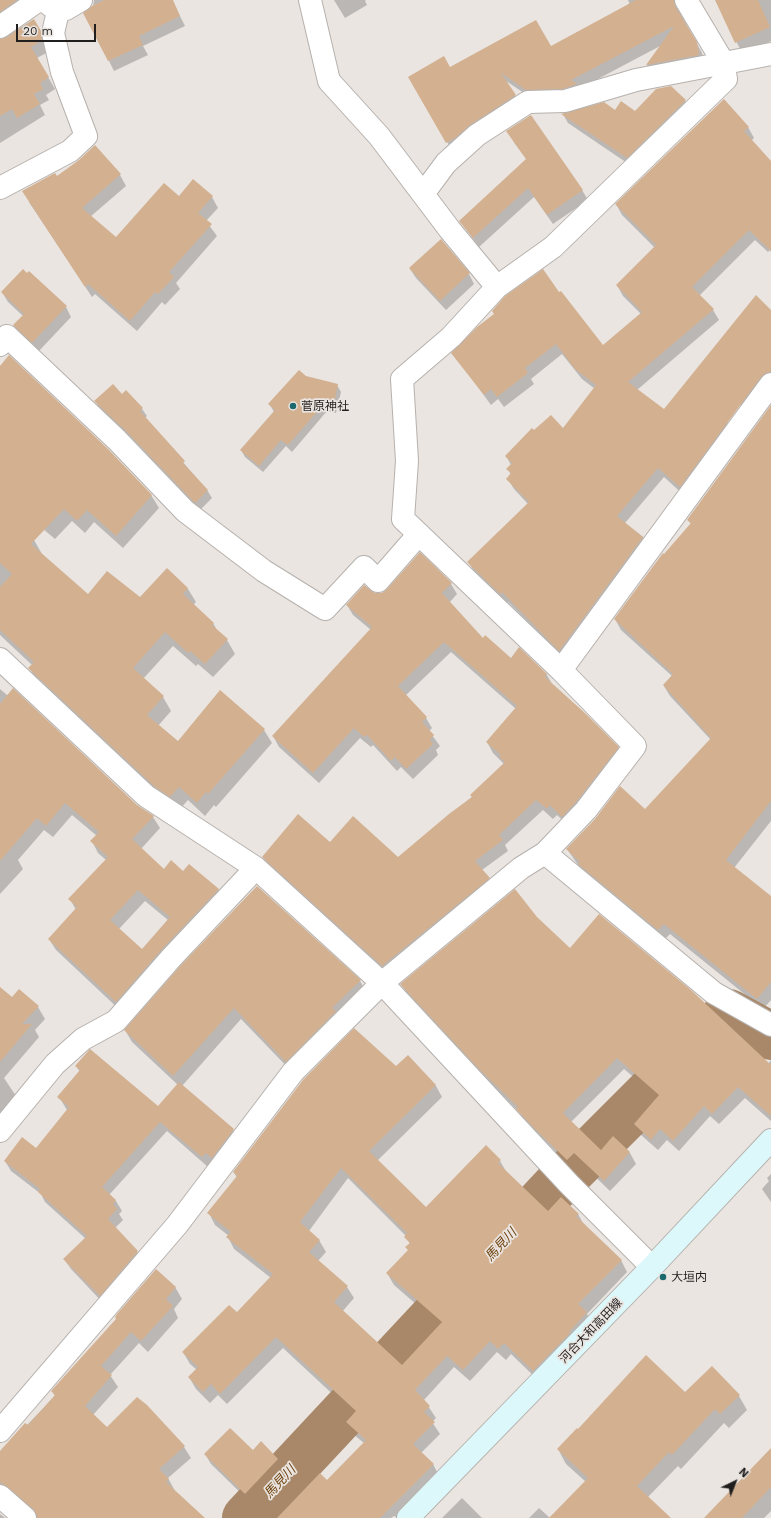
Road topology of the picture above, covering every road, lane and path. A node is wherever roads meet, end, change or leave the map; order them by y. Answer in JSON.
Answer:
{"nodes":[{"id":1,"x":81,"y":0,"type":"edge"},
{"id":2,"x":310,"y":0,"type":"edge"},
{"id":3,"x":686,"y":0,"type":"edge"},
{"id":4,"x":47,"y":2,"type":"edge"},
{"id":5,"x":0,"y":27,"type":"edge"},
{"id":6,"x":771,"y":54,"type":"edge"},
{"id":7,"x":723,"y":62,"type":"junction"},
{"id":8,"x":0,"y":188,"type":"edge"},
{"id":9,"x":423,"y":194,"type":"junction"},
{"id":10,"x":497,"y":287,"type":"junction"},
{"id":11,"x":2,"y":337,"type":"edge"},
{"id":12,"x":771,"y":384,"type":"edge"},
{"id":13,"x":419,"y":534,"type":"junction"},
{"id":14,"x":0,"y":659,"type":"edge"},
{"id":15,"x":560,"y":670,"type":"junction"},
{"id":16,"x":545,"y":853,"type":"junction"},
{"id":17,"x":256,"y":868,"type":"junction"},
{"id":18,"x":382,"y":982,"type":"junction"},
{"id":19,"x":771,"y":1025,"type":"edge"},
{"id":20,"x":0,"y":1131,"type":"edge"},
{"id":21,"x":771,"y":1140,"type":"edge"},
{"id":22,"x":652,"y":1267,"type":"junction"},
{"id":23,"x":0,"y":1431,"type":"edge"},
{"id":24,"x":0,"y":1496,"type":"edge"},
{"id":25,"x":25,"y":1518,"type":"edge"},
{"id":26,"x":408,"y":1518,"type":"edge"}],
"edges":[{"from":1,"to":4,"type":"street"},
{"from":2,"to":9,"type":"street"},
{"from":3,"to":7,"type":"street"},
{"from":4,"to":5,"type":"street"},
{"from":4,"to":8,"type":"street"},
{"from":6,"to":7,"type":"street"},
{"from":7,"to":9,"type":"street"},
{"from":7,"to":10,"type":"street"},
{"from":9,"to":10,"type":"street"},
{"from":10,"to":13,"type":"street"},
{"from":11,"to":13,"type":"street"},
{"from":12,"to":15,"type":"street"},
{"from":13,"to":15,"type":"street"},
{"from":14,"to":17,"type":"street"},
{"from":15,"to":16,"type":"street"},
{"from":16,"to":18,"type":"street"},
{"from":16,"to":19,"type":"street"},
{"from":17,"to":18,"type":"street"},
{"from":17,"to":20,"type":"street"},
{"from":18,"to":22,"type":"street"},
{"from":18,"to":23,"type":"street"},
{"from":21,"to":22,"type":"main road","name":"河合大和高田線"},
{"from":22,"to":26,"type":"main road","name":"河合大和高田線"},
{"from":24,"to":25,"type":"street"}]}
